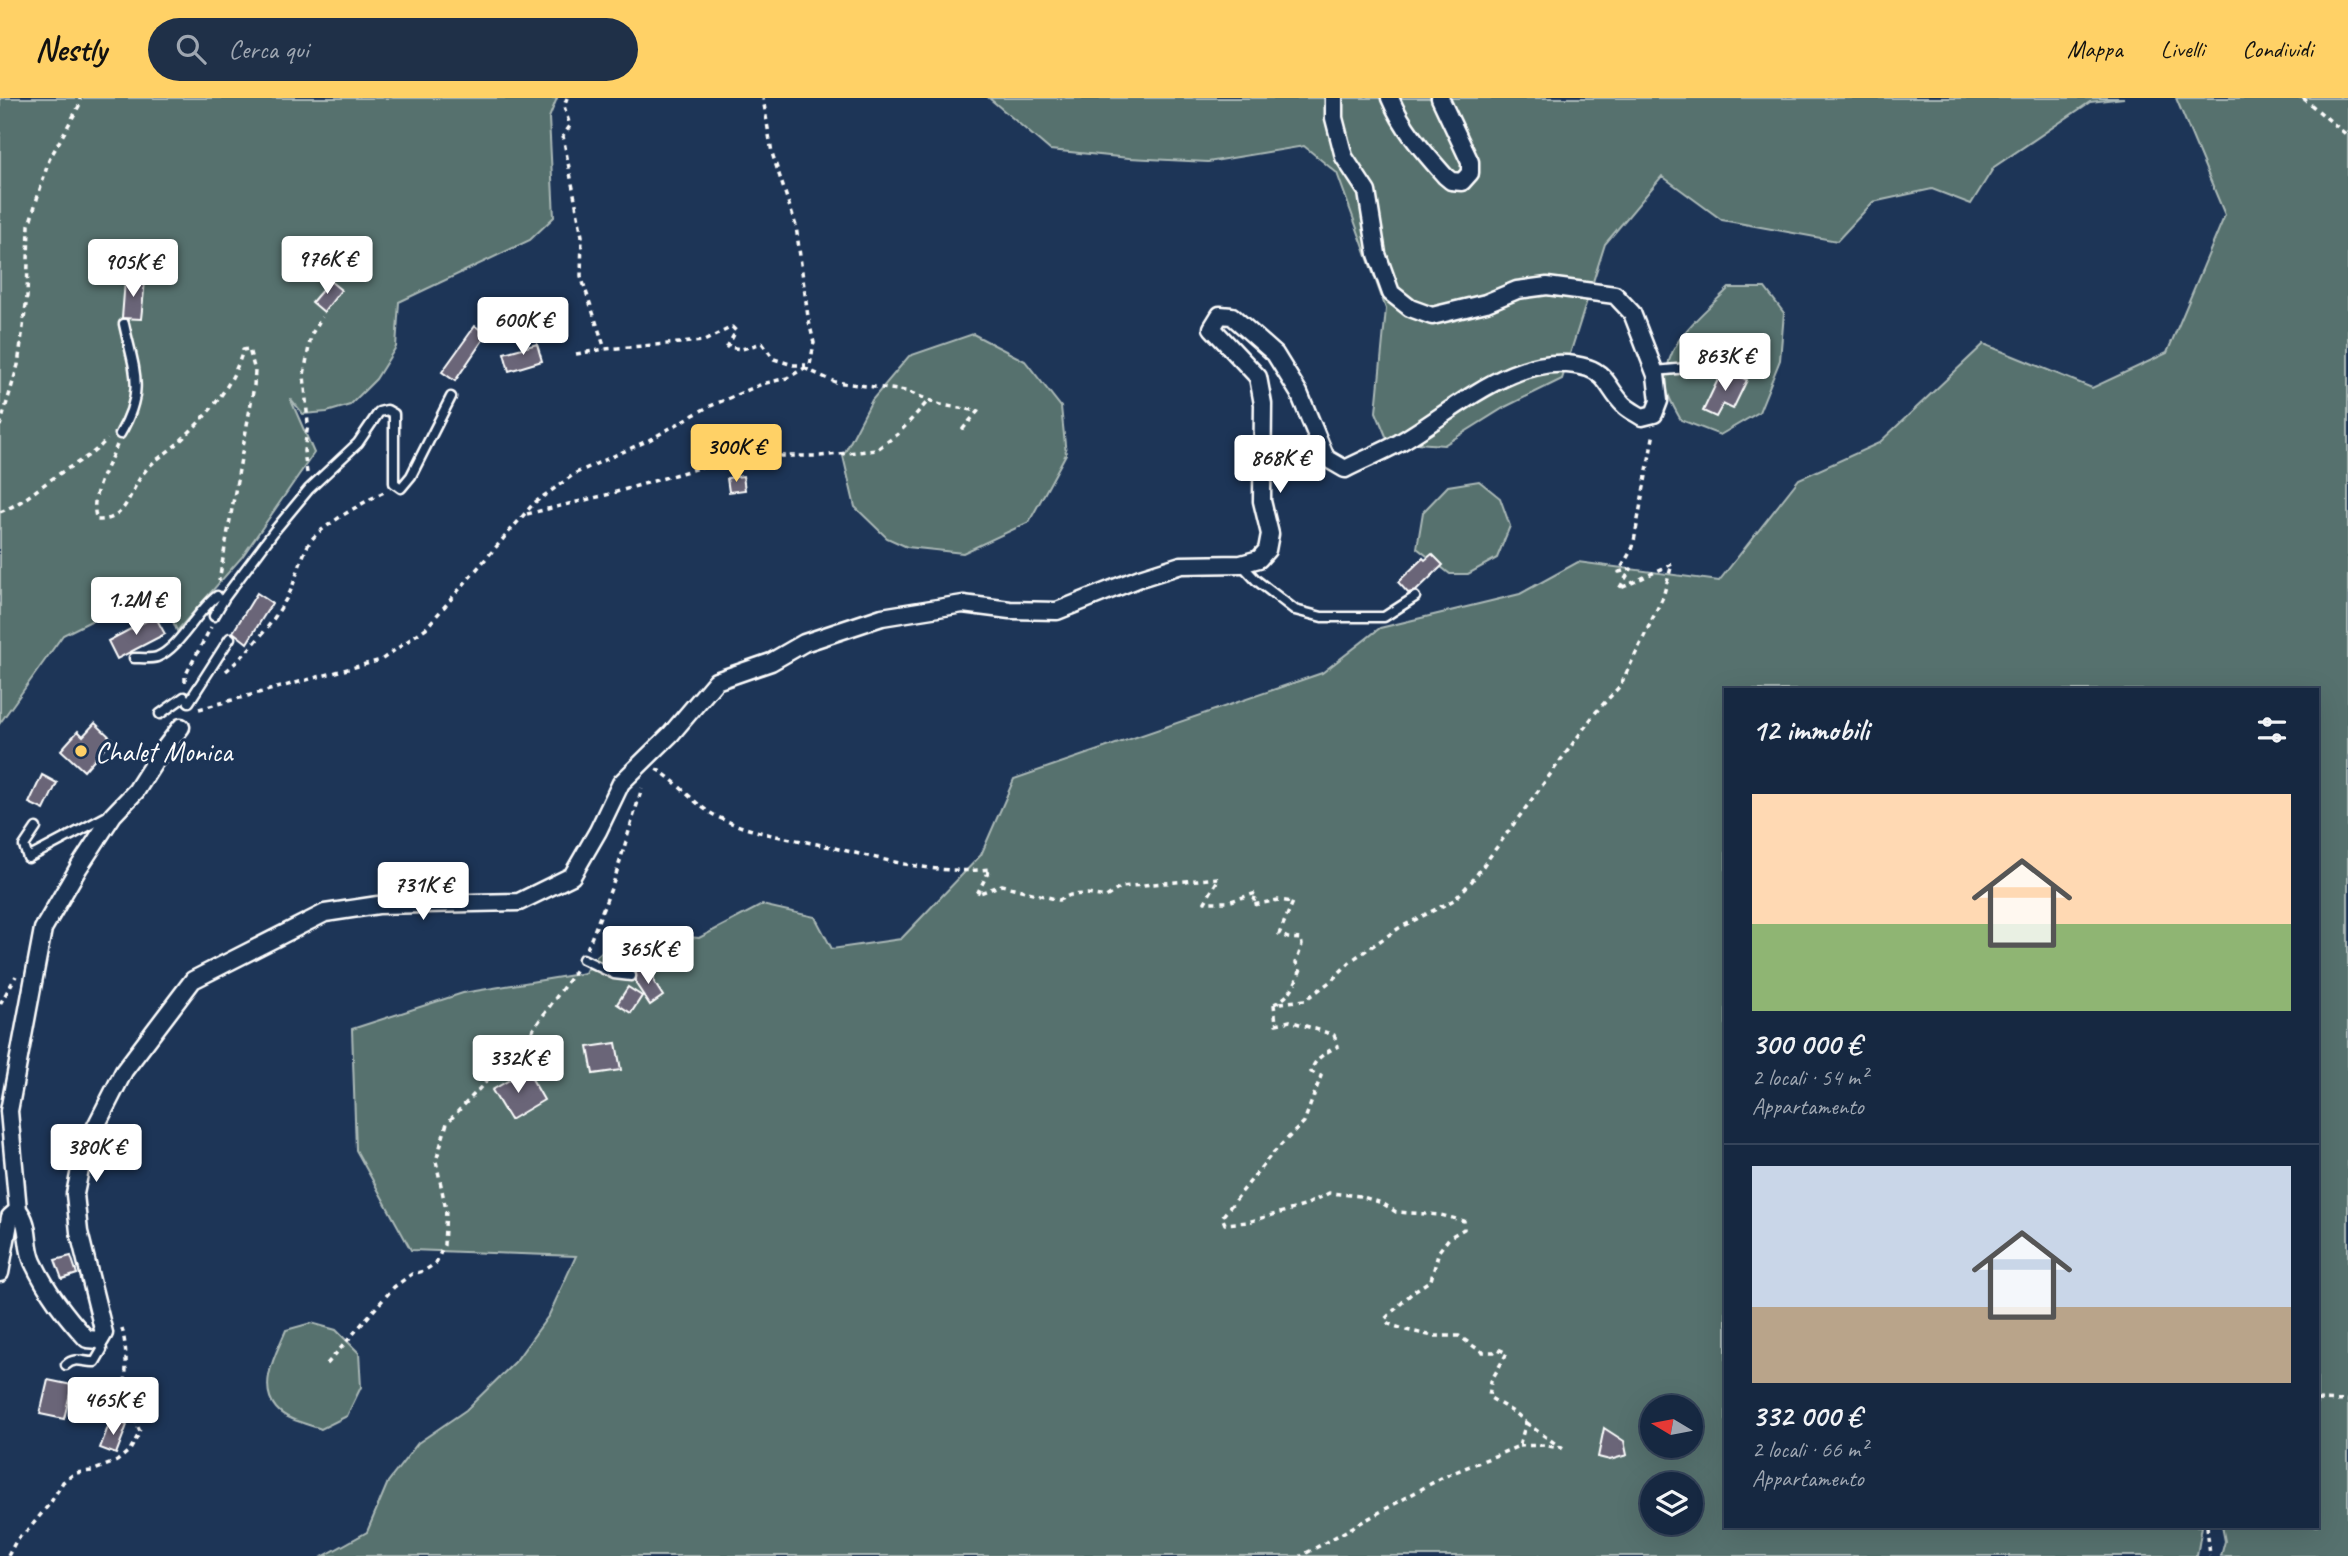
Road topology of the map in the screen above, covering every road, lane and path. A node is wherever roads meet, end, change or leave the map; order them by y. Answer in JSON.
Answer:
{"nodes":[{"id":1,"x":80,"y":98,"type":"edge"},
{"id":2,"x":567,"y":98,"type":"edge"},
{"id":3,"x":763,"y":98,"type":"edge"},
{"id":4,"x":1334,"y":98,"type":"edge"},
{"id":5,"x":1390,"y":98,"type":"edge"},
{"id":6,"x":1440,"y":98,"type":"edge"},
{"id":7,"x":2303,"y":98,"type":"edge"},
{"id":8,"x":2348,"y":136,"type":"edge"},
{"id":9,"x":322,"y":317,"type":"dead end"},
{"id":10,"x":124,"y":324,"type":"dead end"},
{"id":11,"x":605,"y":349,"type":"junction"},
{"id":12,"x":576,"y":354,"type":"dead end"},
{"id":13,"x":810,"y":365,"type":"junction"},
{"id":14,"x":1742,"y":365,"type":"dead end"},
{"id":15,"x":804,"y":368,"type":"junction"},
{"id":16,"x":1655,"y":371,"type":"junction"},
{"id":17,"x":451,"y":397,"type":"dead end"},
{"id":18,"x":929,"y":400,"type":"junction"},
{"id":19,"x":0,"y":426,"type":"edge"},
{"id":20,"x":1655,"y":429,"type":"dead end"},
{"id":21,"x":962,"y":430,"type":"dead end"},
{"id":22,"x":120,"y":434,"type":"junction"},
{"id":23,"x":309,"y":489,"type":"junction"},
{"id":24,"x":370,"y":499,"type":"dead end"},
{"id":25,"x":0,"y":512,"type":"edge"},
{"id":26,"x":525,"y":514,"type":"junction"},
{"id":27,"x":1241,"y":564,"type":"junction"},
{"id":28,"x":217,"y":596,"type":"joint"},
{"id":29,"x":1415,"y":597,"type":"dead end"},
{"id":30,"x":214,"y":616,"type":"joint"},
{"id":31,"x":230,"y":638,"type":"dead end"},
{"id":32,"x":134,"y":658,"type":"dead end"},
{"id":33,"x":224,"y":672,"type":"dead end"},
{"id":34,"x":186,"y":699,"type":"junction"},
{"id":35,"x":198,"y":709,"type":"dead end"},
{"id":36,"x":160,"y":714,"type":"dead end"},
{"id":37,"x":181,"y":727,"type":"dead end"},
{"id":38,"x":654,"y":768,"type":"dead end"},
{"id":39,"x":647,"y":779,"type":"dead end"},
{"id":40,"x":117,"y":811,"type":"junction"},
{"id":41,"x":36,"y":828,"type":"dead end"},
{"id":42,"x":583,"y":959,"type":"junction"},
{"id":43,"x":631,"y":976,"type":"dead end"},
{"id":44,"x":1274,"y":1004,"type":"junction"},
{"id":45,"x":18,"y":1210,"type":"junction"},
{"id":46,"x":0,"y":1273,"type":"edge"},
{"id":47,"x":117,"y":1320,"type":"dead end"},
{"id":48,"x":100,"y":1340,"type":"junction"},
{"id":49,"x":327,"y":1364,"type":"dead end"},
{"id":50,"x":66,"y":1365,"type":"dead end"},
{"id":51,"x":2319,"y":1400,"type":"edge"},
{"id":52,"x":2348,"y":1401,"type":"edge"},
{"id":53,"x":1525,"y":1423,"type":"junction"},
{"id":54,"x":1519,"y":1446,"type":"junction"},
{"id":55,"x":1559,"y":1448,"type":"junction"},
{"id":56,"x":1566,"y":1451,"type":"dead end"},
{"id":57,"x":2207,"y":1528,"type":"edge"},
{"id":58,"x":8,"y":1556,"type":"edge"},
{"id":59,"x":1301,"y":1556,"type":"edge"},
{"id":60,"x":2210,"y":1556,"type":"edge"}],
"edges":[{"from":1,"to":19,"type":"path"},
{"from":2,"to":11,"type":"path"},
{"from":3,"to":13,"type":"path"},
{"from":4,"to":16,"type":"street"},
{"from":5,"to":6,"type":"street"},
{"from":7,"to":8,"type":"path"},
{"from":9,"to":23,"type":"path"},
{"from":10,"to":22,"type":"lane"},
{"from":11,"to":12,"type":"path"},
{"from":11,"to":13,"type":"path"},
{"from":13,"to":15,"type":"path"},
{"from":14,"to":16,"type":"lane"},
{"from":15,"to":18,"type":"path"},
{"from":15,"to":26,"type":"path"},
{"from":16,"to":27,"type":"street"},
{"from":17,"to":23,"type":"lane"},
{"from":18,"to":21,"type":"path"},
{"from":18,"to":26,"type":"path"},
{"from":20,"to":44,"type":"path"},
{"from":22,"to":25,"type":"path"},
{"from":22,"to":28,"type":"path"},
{"from":23,"to":30,"type":"lane"},
{"from":24,"to":33,"type":"path"},
{"from":26,"to":35,"type":"path"},
{"from":27,"to":29,"type":"lane"},
{"from":27,"to":48,"type":"street"},
{"from":28,"to":32,"type":"lane"},
{"from":30,"to":34,"type":"path"},
{"from":31,"to":34,"type":"lane"},
{"from":34,"to":36,"type":"lane"},
{"from":37,"to":40,"type":"street"},
{"from":38,"to":44,"type":"path"},
{"from":39,"to":42,"type":"path"},
{"from":40,"to":41,"type":"lane"},
{"from":40,"to":45,"type":"street"},
{"from":42,"to":43,"type":"lane"},
{"from":42,"to":49,"type":"path"},
{"from":44,"to":53,"type":"path"},
{"from":45,"to":46,"type":"street"},
{"from":45,"to":48,"type":"street"},
{"from":47,"to":58,"type":"path"},
{"from":48,"to":50,"type":"lane"},
{"from":51,"to":52,"type":"path"},
{"from":53,"to":54,"type":"path"},
{"from":53,"to":55,"type":"path"},
{"from":54,"to":55,"type":"path"},
{"from":54,"to":59,"type":"path"},
{"from":55,"to":56,"type":"path"},
{"from":57,"to":60,"type":"path"}]}
